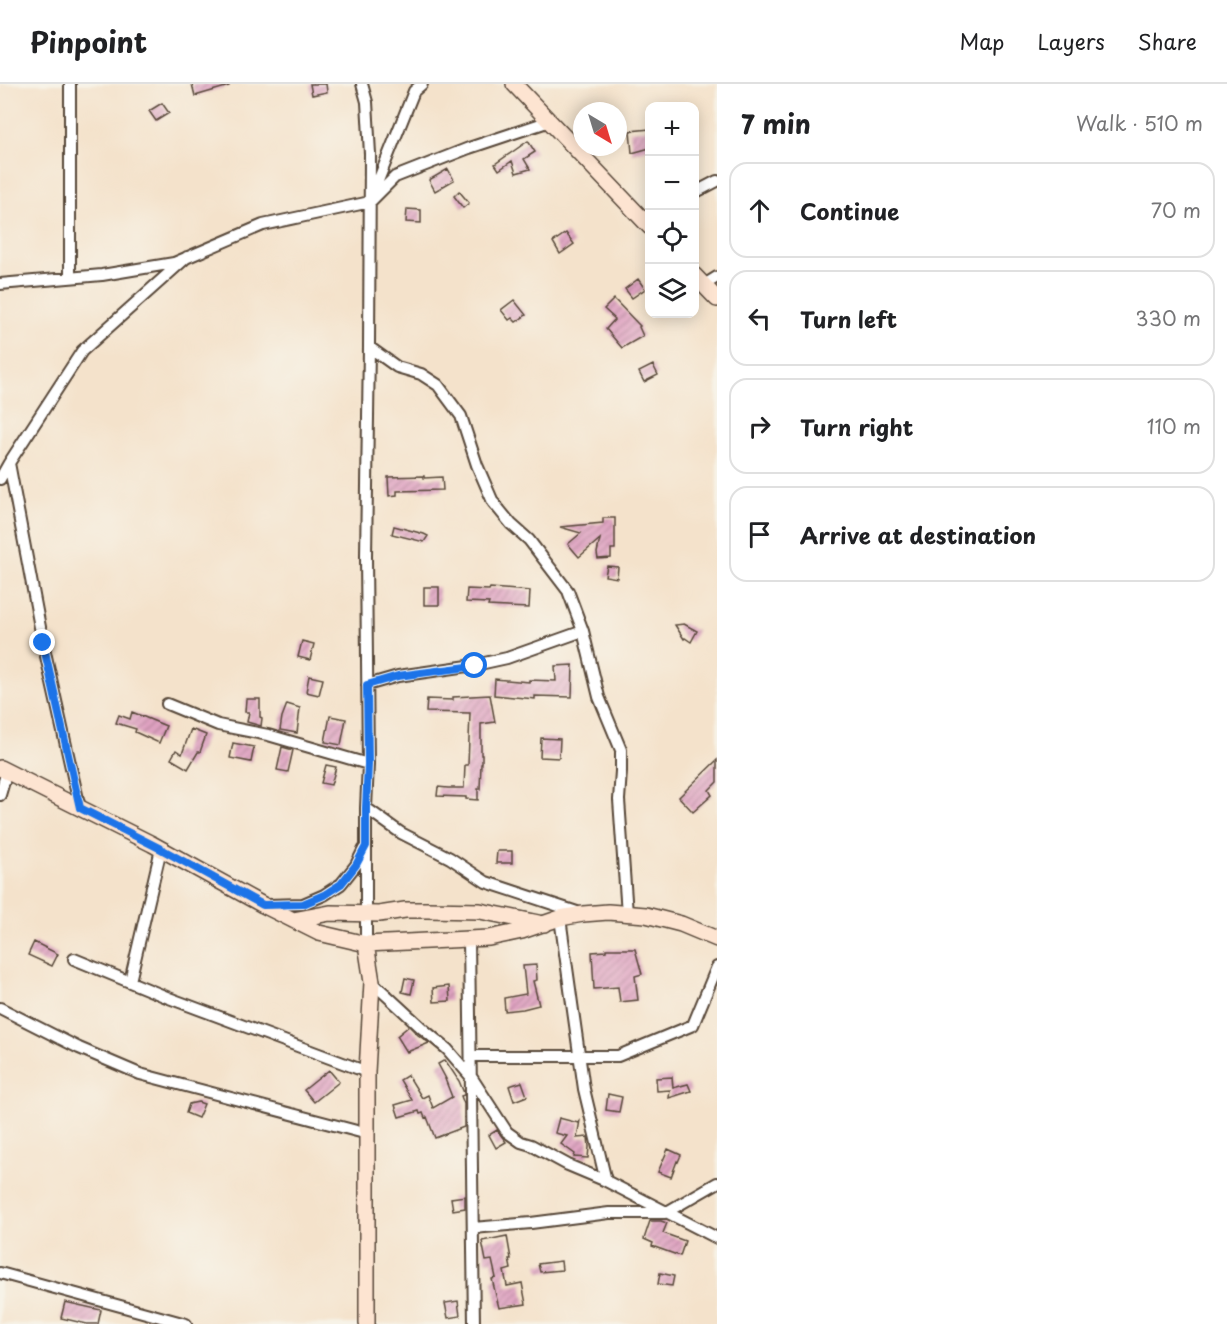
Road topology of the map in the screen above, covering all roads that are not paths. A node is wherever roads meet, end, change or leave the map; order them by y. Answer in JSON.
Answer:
{"nodes":[{"id":1,"x":70,"y":84,"type":"edge"},
{"id":2,"x":362,"y":84,"type":"edge"},
{"id":3,"x":422,"y":84,"type":"edge"},
{"id":4,"x":514,"y":84,"type":"edge"},
{"id":5,"x":550,"y":122,"type":"junction"},
{"id":6,"x":717,"y":181,"type":"edge"},
{"id":7,"x":699,"y":190,"type":"edge"},
{"id":8,"x":370,"y":202,"type":"junction"},
{"id":9,"x":645,"y":219,"type":"edge"},
{"id":10,"x":187,"y":257,"type":"junction"},
{"id":11,"x":70,"y":278,"type":"junction"},
{"id":12,"x":705,"y":279,"type":"edge"},
{"id":13,"x":0,"y":284,"type":"edge"},
{"id":14,"x":717,"y":299,"type":"edge"},
{"id":15,"x":369,"y":347,"type":"junction"},
{"id":16,"x":9,"y":463,"type":"junction"},
{"id":17,"x":0,"y":479,"type":"edge"},
{"id":18,"x":583,"y":631,"type":"junction"},
{"id":19,"x":367,"y":685,"type":"junction"},
{"id":20,"x":167,"y":704,"type":"dead end"},
{"id":21,"x":368,"y":764,"type":"junction"},
{"id":22,"x":3,"y":769,"type":"edge"},
{"id":23,"x":0,"y":795,"type":"edge"},
{"id":24,"x":80,"y":808,"type":"junction"},
{"id":25,"x":366,"y":808,"type":"junction"},
{"id":26,"x":366,"y":846,"type":"junction"},
{"id":27,"x":161,"y":849,"type":"junction"},
{"id":28,"x":263,"y":905,"type":"junction"},
{"id":29,"x":366,"y":914,"type":"junction"},
{"id":30,"x":584,"y":914,"type":"junction"},
{"id":31,"x":627,"y":914,"type":"junction"},
{"id":32,"x":560,"y":918,"type":"junction"},
{"id":33,"x":293,"y":920,"type":"junction"},
{"id":34,"x":544,"y":924,"type":"junction"},
{"id":35,"x":469,"y":939,"type":"junction"},
{"id":36,"x":717,"y":939,"type":"edge"},
{"id":37,"x":366,"y":944,"type":"junction"},
{"id":38,"x":74,"y":958,"type":"dead end"},
{"id":39,"x":717,"y":967,"type":"edge"},
{"id":40,"x":130,"y":981,"type":"junction"},
{"id":41,"x":372,"y":982,"type":"junction"},
{"id":42,"x":0,"y":1008,"type":"edge"},
{"id":43,"x":471,"y":1056,"type":"junction"},
{"id":44,"x":580,"y":1056,"type":"junction"},
{"id":45,"x":367,"y":1072,"type":"junction"},
{"id":46,"x":472,"y":1078,"type":"junction"},
{"id":47,"x":368,"y":1134,"type":"junction"},
{"id":48,"x":606,"y":1181,"type":"junction"},
{"id":49,"x":717,"y":1183,"type":"edge"},
{"id":50,"x":665,"y":1212,"type":"junction"},
{"id":51,"x":473,"y":1228,"type":"junction"},
{"id":52,"x":717,"y":1238,"type":"edge"},
{"id":53,"x":0,"y":1273,"type":"edge"},
{"id":54,"x":186,"y":1324,"type":"edge"},
{"id":55,"x":367,"y":1324,"type":"edge"},
{"id":56,"x":474,"y":1324,"type":"edge"}],
"edges":[{"from":1,"to":11,"type":"street"},
{"from":2,"to":8,"type":"street"},
{"from":3,"to":8,"type":"street"},
{"from":4,"to":5,"type":"street"},
{"from":5,"to":8,"type":"street"},
{"from":5,"to":9,"type":"street"},
{"from":6,"to":7,"type":"street"},
{"from":8,"to":10,"type":"street"},
{"from":8,"to":15,"type":"street"},
{"from":10,"to":11,"type":"street"},
{"from":10,"to":16,"type":"street"},
{"from":11,"to":13,"type":"street"},
{"from":12,"to":14,"type":"street"},
{"from":15,"to":18,"type":"street"},
{"from":15,"to":19,"type":"street"},
{"from":16,"to":17,"type":"street"},
{"from":16,"to":24,"type":"street"},
{"from":18,"to":19,"type":"street"},
{"from":18,"to":31,"type":"street"},
{"from":19,"to":21,"type":"street"},
{"from":20,"to":21,"type":"street"},
{"from":21,"to":25,"type":"street"},
{"from":22,"to":23,"type":"street"},
{"from":22,"to":24,"type":"street"},
{"from":24,"to":27,"type":"street"},
{"from":25,"to":26,"type":"street"},
{"from":25,"to":30,"type":"street"},
{"from":26,"to":28,"type":"street"},
{"from":26,"to":29,"type":"street"},
{"from":27,"to":28,"type":"street"},
{"from":27,"to":40,"type":"street"},
{"from":28,"to":33,"type":"street"},
{"from":29,"to":33,"type":"street"},
{"from":29,"to":34,"type":"street"},
{"from":29,"to":37,"type":"street"},
{"from":30,"to":31,"type":"street"},
{"from":30,"to":32,"type":"street"},
{"from":31,"to":36,"type":"street"},
{"from":32,"to":34,"type":"street"},
{"from":32,"to":44,"type":"street"},
{"from":33,"to":37,"type":"street"},
{"from":34,"to":35,"type":"street"},
{"from":35,"to":37,"type":"street"},
{"from":35,"to":43,"type":"street"},
{"from":37,"to":41,"type":"street"},
{"from":38,"to":40,"type":"street"},
{"from":39,"to":44,"type":"street"},
{"from":40,"to":45,"type":"street"},
{"from":41,"to":45,"type":"street"},
{"from":41,"to":46,"type":"street"},
{"from":42,"to":47,"type":"street"},
{"from":43,"to":44,"type":"street"},
{"from":43,"to":46,"type":"street"},
{"from":44,"to":48,"type":"street"},
{"from":45,"to":47,"type":"street"},
{"from":46,"to":48,"type":"street"},
{"from":46,"to":51,"type":"street"},
{"from":47,"to":55,"type":"street"},
{"from":48,"to":50,"type":"street"},
{"from":49,"to":50,"type":"street"},
{"from":50,"to":51,"type":"street"},
{"from":50,"to":52,"type":"street"},
{"from":51,"to":56,"type":"street"},
{"from":53,"to":54,"type":"street"}]}
